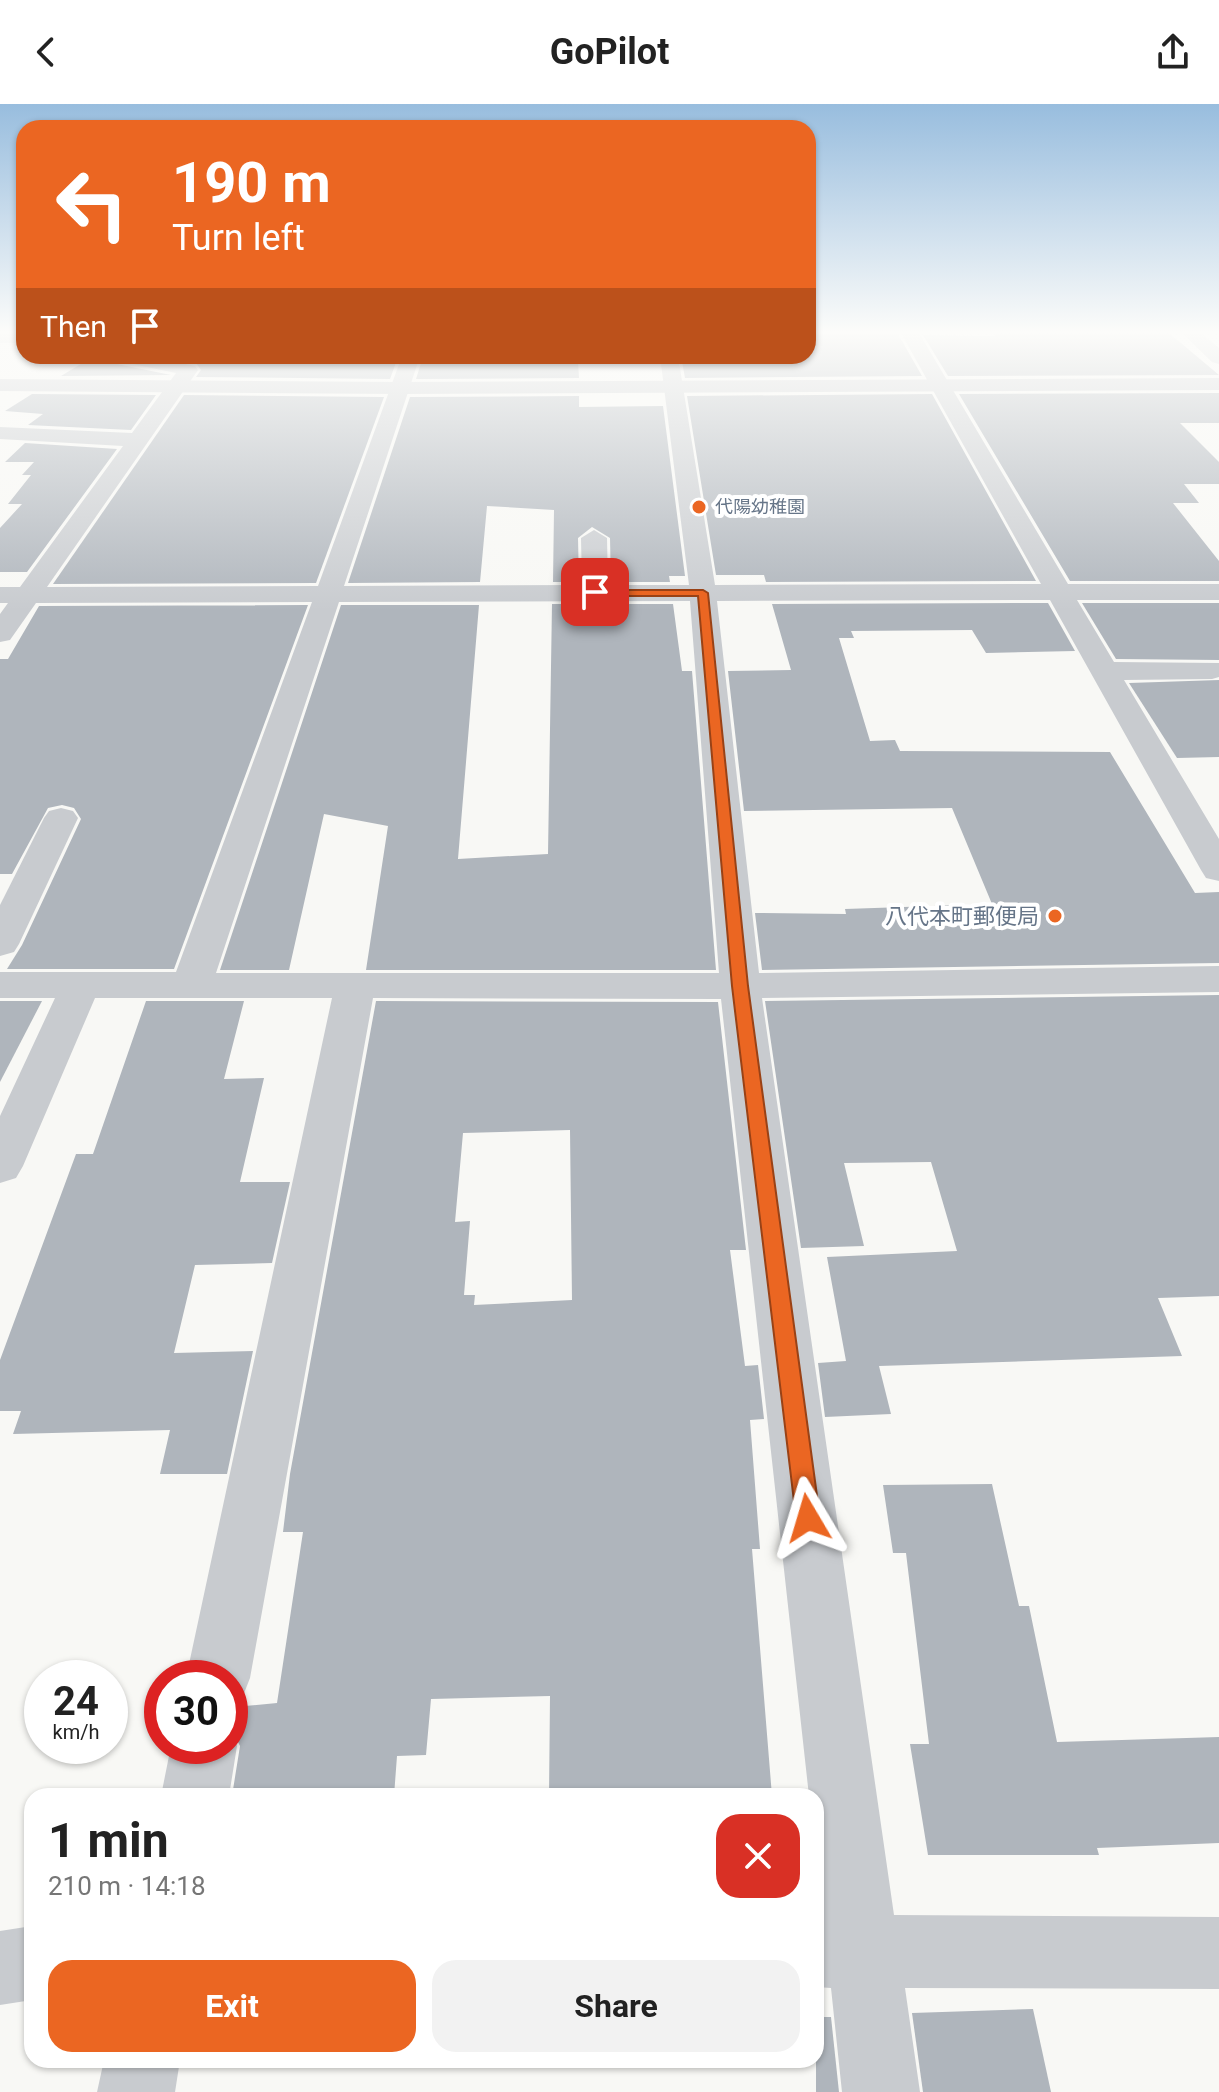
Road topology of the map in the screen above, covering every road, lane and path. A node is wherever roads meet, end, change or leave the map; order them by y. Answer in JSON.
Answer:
{"nodes":[{"id":1,"x":150,"y":426,"type":"edge"},
{"id":2,"x":386,"y":426,"type":"edge"},
{"id":3,"x":679,"y":426,"type":"edge"},
{"id":4,"x":965,"y":426,"type":"edge"},
{"id":5,"x":0,"y":433,"type":"edge"},
{"id":6,"x":140,"y":440,"type":"junction"},
{"id":7,"x":594,"y":538,"type":"dead end"},
{"id":8,"x":595,"y":592,"type":"junction"},
{"id":9,"x":1058,"y":592,"type":"junction"},
{"id":10,"x":1219,"y":592,"type":"edge"},
{"id":11,"x":703,"y":593,"type":"junction"},
{"id":12,"x":0,"y":595,"type":"edge"},
{"id":13,"x":28,"y":595,"type":"junction"},
{"id":14,"x":328,"y":595,"type":"junction"},
{"id":15,"x":0,"y":634,"type":"edge"},
{"id":16,"x":1212,"y":670,"type":"dead end"},
{"id":17,"x":1105,"y":671,"type":"junction"},
{"id":18,"x":61,"y":818,"type":"dead end"},
{"id":19,"x":1219,"y":870,"type":"edge"},
{"id":20,"x":0,"y":944,"type":"edge"},
{"id":21,"x":1219,"y":979,"type":"edge"},
{"id":22,"x":0,"y":985,"type":"edge"},
{"id":23,"x":192,"y":985,"type":"junction"},
{"id":24,"x":355,"y":986,"type":"junction"},
{"id":25,"x":740,"y":986,"type":"junction"},
{"id":26,"x":80,"y":987,"type":"junction"},
{"id":27,"x":0,"y":1166,"type":"edge"},
{"id":28,"x":222,"y":1660,"type":"edge"},
{"id":29,"x":201,"y":1764,"type":"edge"},
{"id":30,"x":196,"y":1788,"type":"edge"},
{"id":31,"x":822,"y":1788,"type":"edge"},
{"id":32,"x":824,"y":1805,"type":"edge"},
{"id":33,"x":839,"y":1951,"type":"edge"},
{"id":34,"x":1219,"y":1953,"type":"edge"},
{"id":35,"x":24,"y":1964,"type":"edge"},
{"id":36,"x":0,"y":1968,"type":"edge"},
{"id":37,"x":140,"y":2068,"type":"edge"},
{"id":38,"x":136,"y":2092,"type":"edge"},
{"id":39,"x":881,"y":2092,"type":"edge"}],
"edges":[{"from":1,"to":6,"type":"street"},
{"from":2,"to":14,"type":"street"},
{"from":3,"to":11,"type":"street"},
{"from":4,"to":9,"type":"street"},
{"from":5,"to":6,"type":"street"},
{"from":6,"to":13,"type":"street"},
{"from":7,"to":8,"type":"street"},
{"from":8,"to":11,"type":"street"},
{"from":8,"to":14,"type":"street"},
{"from":9,"to":10,"type":"street"},
{"from":9,"to":11,"type":"street"},
{"from":9,"to":17,"type":"street"},
{"from":11,"to":25,"type":"street"},
{"from":12,"to":13,"type":"street"},
{"from":13,"to":14,"type":"street"},
{"from":13,"to":15,"type":"street"},
{"from":14,"to":23,"type":"street"},
{"from":16,"to":17,"type":"street"},
{"from":17,"to":19,"type":"street"},
{"from":18,"to":20,"type":"street"},
{"from":21,"to":25,"type":"street"},
{"from":22,"to":26,"type":"street"},
{"from":23,"to":24,"type":"street"},
{"from":23,"to":26,"type":"street"},
{"from":24,"to":25,"type":"street"},
{"from":24,"to":28,"type":"street"},
{"from":25,"to":31,"type":"street"},
{"from":26,"to":27,"type":"street"},
{"from":29,"to":30,"type":"street"},
{"from":32,"to":33,"type":"street"},
{"from":33,"to":34,"type":"street"},
{"from":33,"to":39,"type":"street"},
{"from":35,"to":36,"type":"street"},
{"from":37,"to":38,"type":"street"}]}
